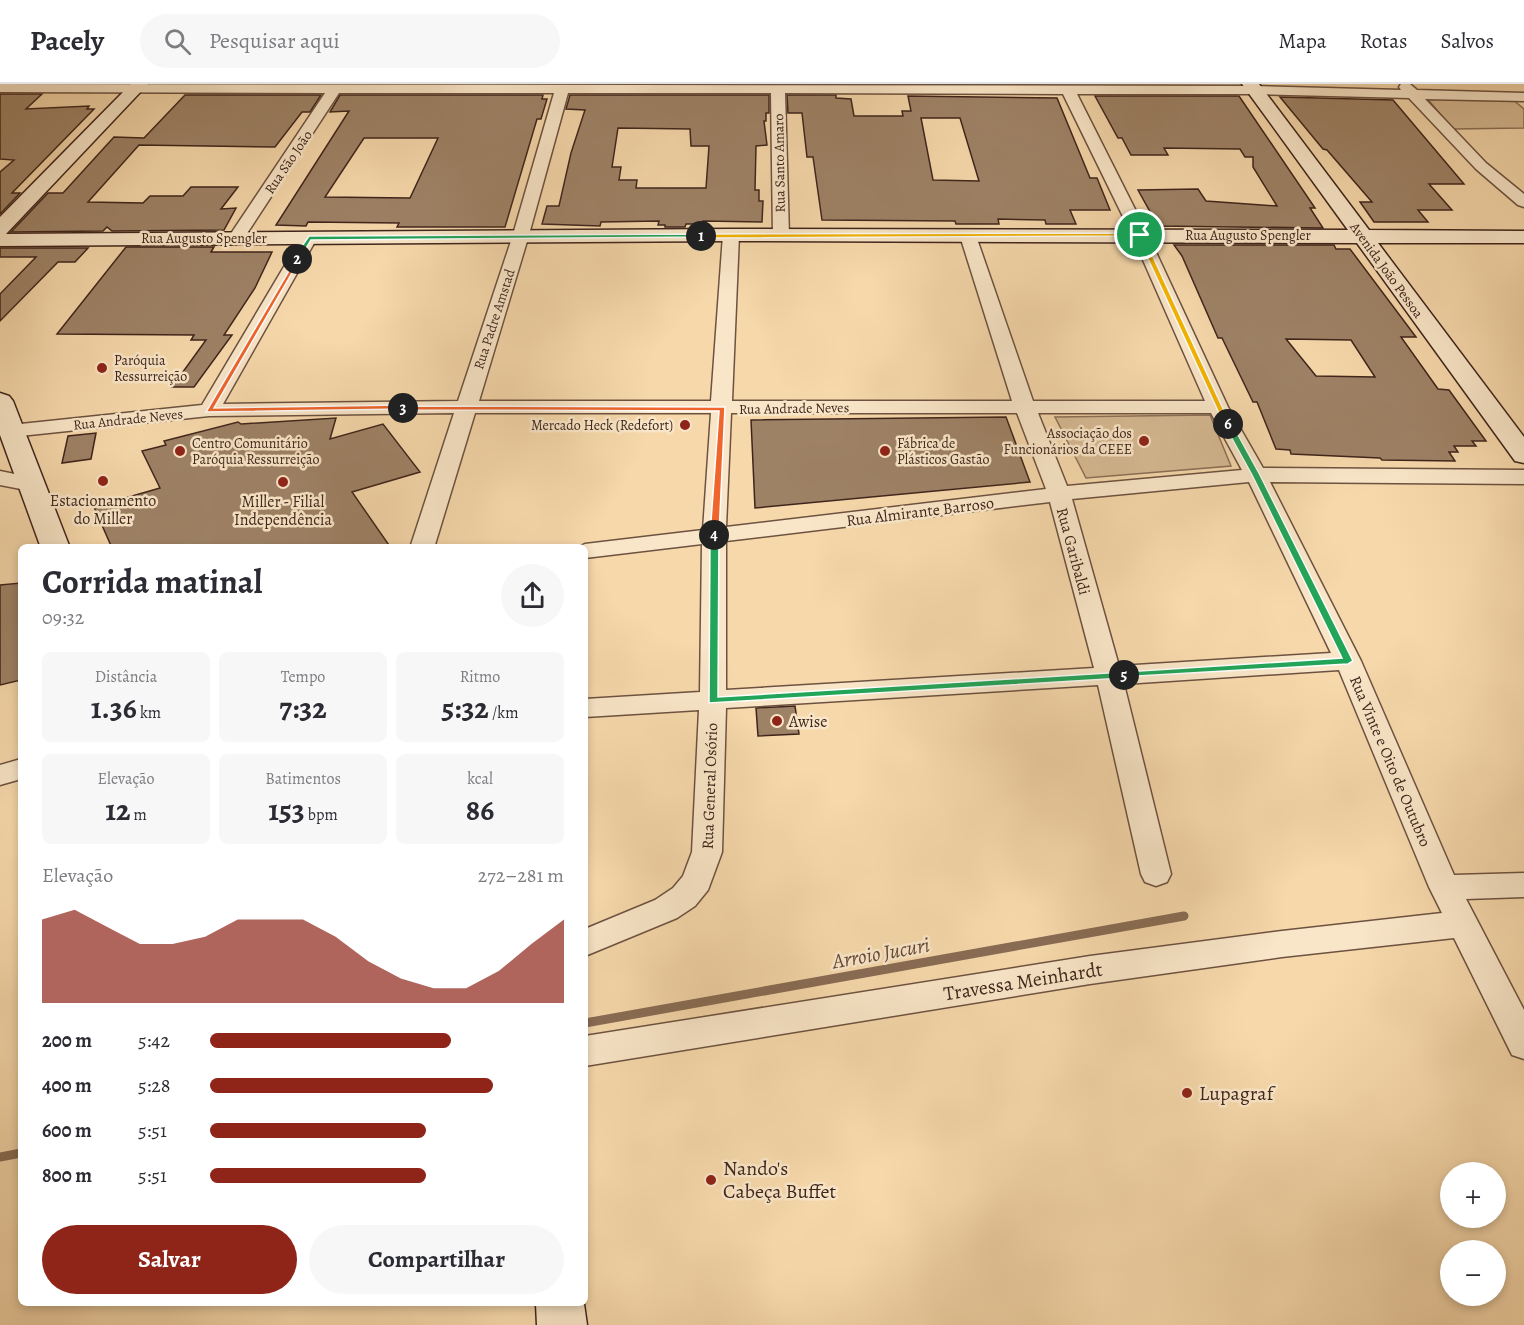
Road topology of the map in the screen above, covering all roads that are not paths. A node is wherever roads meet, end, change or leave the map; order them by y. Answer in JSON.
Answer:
{"nodes":[{"id":1,"x":138,"y":86,"type":"edge"},
{"id":2,"x":335,"y":86,"type":"edge"},
{"id":3,"x":755,"y":87,"type":"edge"},
{"id":4,"x":1252,"y":87,"type":"edge"},
{"id":5,"x":0,"y":88,"type":"edge"},
{"id":6,"x":1408,"y":88,"type":"edge"},
{"id":7,"x":562,"y":89,"type":"junction"},
{"id":8,"x":778,"y":89,"type":"junction"},
{"id":9,"x":1068,"y":90,"type":"junction"},
{"id":10,"x":1524,"y":97,"type":"edge"},
{"id":11,"x":1524,"y":202,"type":"edge"},
{"id":12,"x":0,"y":229,"type":"edge"},
{"id":13,"x":731,"y":235,"type":"junction"},
{"id":14,"x":1140,"y":235,"type":"junction"},
{"id":15,"x":1362,"y":235,"type":"junction"},
{"id":16,"x":781,"y":236,"type":"junction"},
{"id":17,"x":968,"y":236,"type":"junction"},
{"id":18,"x":1524,"y":237,"type":"edge"},
{"id":19,"x":236,"y":238,"type":"junction"},
{"id":20,"x":309,"y":238,"type":"junction"},
{"id":21,"x":520,"y":238,"type":"junction"},
{"id":22,"x":0,"y":240,"type":"edge"},
{"id":23,"x":0,"y":401,"type":"edge"},
{"id":24,"x":1024,"y":405,"type":"junction"},
{"id":25,"x":466,"y":407,"type":"junction"},
{"id":26,"x":1218,"y":407,"type":"junction"},
{"id":27,"x":723,"y":408,"type":"junction"},
{"id":28,"x":208,"y":410,"type":"junction"},
{"id":29,"x":11,"y":431,"type":"junction"},
{"id":30,"x":1524,"y":455,"type":"edge"},
{"id":31,"x":1256,"y":475,"type":"junction"},
{"id":32,"x":1524,"y":477,"type":"edge"},
{"id":33,"x":0,"y":478,"type":"edge"},
{"id":34,"x":31,"y":484,"type":"junction"},
{"id":35,"x":1059,"y":494,"type":"junction"},
{"id":36,"x":714,"y":536,"type":"junction"},
{"id":37,"x":54,"y":544,"type":"edge"},
{"id":38,"x":423,"y":544,"type":"edge"},
{"id":39,"x":588,"y":551,"type":"edge"},
{"id":40,"x":1348,"y":661,"type":"junction"},
{"id":41,"x":1109,"y":676,"type":"junction"},
{"id":42,"x":713,"y":700,"type":"junction"},
{"id":43,"x":588,"y":708,"type":"edge"},
{"id":44,"x":18,"y":770,"type":"edge"},
{"id":45,"x":0,"y":776,"type":"edge"},
{"id":46,"x":1156,"y":874,"type":"dead end"},
{"id":47,"x":1524,"y":885,"type":"edge"},
{"id":48,"x":1444,"y":888,"type":"junction"},
{"id":49,"x":1462,"y":924,"type":"junction"},
{"id":50,"x":588,"y":942,"type":"edge"},
{"id":51,"x":1524,"y":1044,"type":"edge"},
{"id":52,"x":588,"y":1051,"type":"edge"},
{"id":53,"x":560,"y":1306,"type":"edge"},
{"id":54,"x":562,"y":1325,"type":"edge"}],
"edges":[{"from":1,"to":2,"type":"street"},
{"from":1,"to":5,"type":"street"},
{"from":1,"to":12,"type":"street"},
{"from":2,"to":7,"type":"street"},
{"from":2,"to":19,"type":"street","name":"Rua São João"},
{"from":3,"to":7,"type":"street"},
{"from":3,"to":8,"type":"street"},
{"from":4,"to":6,"type":"street"},
{"from":4,"to":9,"type":"street"},
{"from":4,"to":15,"type":"street","name":"Avenida João Pessoa"},
{"from":6,"to":10,"type":"street"},
{"from":6,"to":11,"type":"street"},
{"from":7,"to":21,"type":"street","name":"Rua Padre Amstad"},
{"from":8,"to":9,"type":"street"},
{"from":8,"to":16,"type":"street","name":"Rua Santo Amaro"},
{"from":9,"to":14,"type":"street","name":"Rua Vinte e Oito de Outubro"},
{"from":13,"to":16,"type":"street","name":"Rua Augusto Spengler"},
{"from":13,"to":21,"type":"street","name":"Rua Augusto Spengler"},
{"from":13,"to":27,"type":"street","name":"Rua General Osório"},
{"from":14,"to":15,"type":"street","name":"Rua Augusto Spengler"},
{"from":14,"to":17,"type":"street","name":"Rua Augusto Spengler"},
{"from":14,"to":26,"type":"street","name":"Rua Vinte e Oito de Outubro"},
{"from":15,"to":18,"type":"street","name":"Rua Augusto Spengler"},
{"from":15,"to":30,"type":"street","name":"Avenida João Pessoa"},
{"from":16,"to":17,"type":"street","name":"Rua Augusto Spengler"},
{"from":17,"to":24,"type":"street","name":"Rua Garibaldi"},
{"from":19,"to":20,"type":"street","name":"Rua Augusto Spengler"},
{"from":19,"to":22,"type":"street","name":"Rua Augusto Spengler"},
{"from":20,"to":21,"type":"street","name":"Rua Augusto Spengler"},
{"from":20,"to":28,"type":"street"},
{"from":21,"to":25,"type":"street","name":"Rua Padre Amstad"},
{"from":23,"to":29,"type":"street"},
{"from":24,"to":26,"type":"street","name":"Rua Andrade Neves"},
{"from":24,"to":27,"type":"street","name":"Rua Andrade Neves"},
{"from":24,"to":35,"type":"street","name":"Rua Garibaldi"},
{"from":25,"to":27,"type":"street","name":"Rua Andrade Neves"},
{"from":25,"to":28,"type":"street","name":"Rua Andrade Neves"},
{"from":25,"to":38,"type":"street","name":"Rua Padre Amstad"},
{"from":26,"to":31,"type":"street","name":"Rua Vinte e Oito de Outubro"},
{"from":27,"to":36,"type":"street","name":"Rua General Osório"},
{"from":28,"to":29,"type":"street","name":"Rua Andrade Neves"},
{"from":29,"to":34,"type":"street"},
{"from":31,"to":32,"type":"street","name":"Rua Almirante Barroso"},
{"from":31,"to":35,"type":"street","name":"Rua Almirante Barroso"},
{"from":31,"to":40,"type":"street","name":"Rua Vinte e Oito de Outubro"},
{"from":33,"to":34,"type":"street"},
{"from":34,"to":37,"type":"street"},
{"from":35,"to":36,"type":"street","name":"Rua Almirante Barroso"},
{"from":35,"to":41,"type":"street","name":"Rua Garibaldi"},
{"from":36,"to":39,"type":"street","name":"Rua Almirante Barroso"},
{"from":36,"to":42,"type":"street","name":"Rua General Osório"},
{"from":40,"to":41,"type":"street"},
{"from":40,"to":48,"type":"street","name":"Rua Vinte e Oito de Outubro"},
{"from":41,"to":42,"type":"street"},
{"from":41,"to":46,"type":"street","name":"Rua Garibaldi"},
{"from":42,"to":43,"type":"street"},
{"from":42,"to":50,"type":"street","name":"Rua General Osório"},
{"from":44,"to":45,"type":"street"},
{"from":47,"to":48,"type":"street"},
{"from":48,"to":49,"type":"street","name":"Rua Vinte e Oito de Outubro"},
{"from":49,"to":51,"type":"street","name":"Rua Vinte e Oito de Outubro"},
{"from":49,"to":52,"type":"street","name":"Travessa Meinhardt"},
{"from":53,"to":54,"type":"street"}]}
